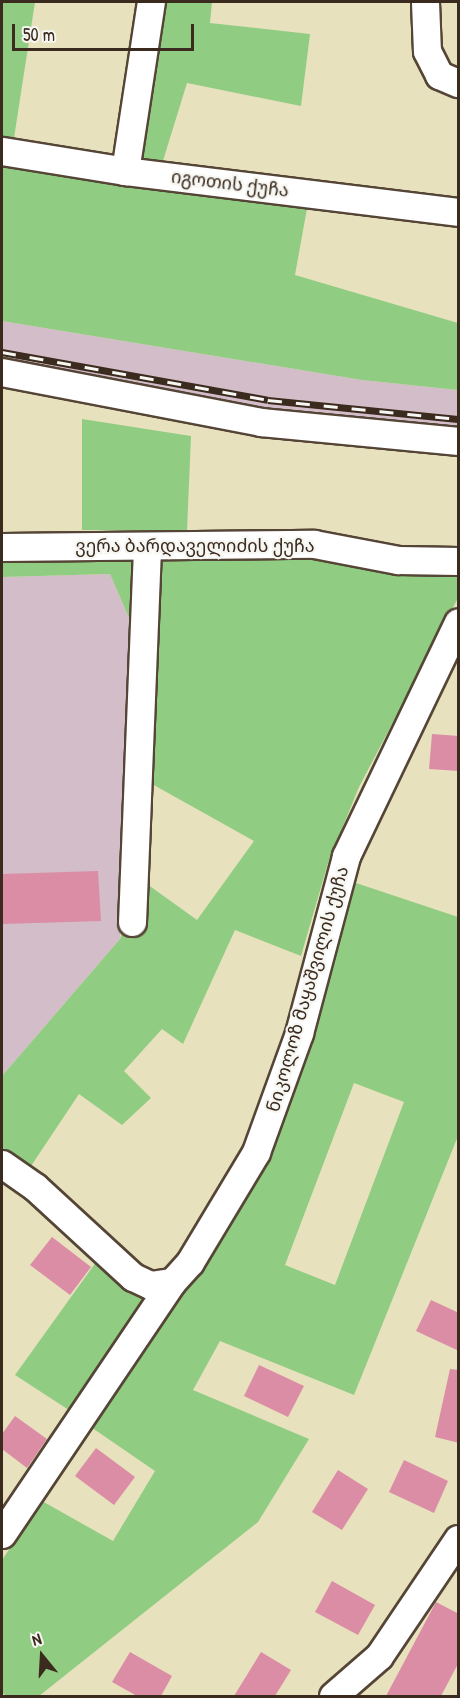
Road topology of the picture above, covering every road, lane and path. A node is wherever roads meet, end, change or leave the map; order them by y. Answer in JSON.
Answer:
{"nodes":[{"id":1,"x":151,"y":2,"type":"edge"},
{"id":2,"x":424,"y":2,"type":"edge"},
{"id":3,"x":459,"y":83,"type":"edge"},
{"id":4,"x":2,"y":151,"type":"edge"},
{"id":5,"x":125,"y":171,"type":"junction"},
{"id":6,"x":459,"y":212,"type":"edge"},
{"id":7,"x":2,"y":372,"type":"edge"},
{"id":8,"x":459,"y":441,"type":"edge"},
{"id":9,"x":147,"y":546,"type":"junction"},
{"id":10,"x":2,"y":547,"type":"edge"},
{"id":11,"x":459,"y":561,"type":"edge"},
{"id":12,"x":459,"y":622,"type":"edge"},
{"id":13,"x":132,"y":922,"type":"dead end"},
{"id":14,"x":2,"y":1164,"type":"edge"},
{"id":15,"x":172,"y":1282,"type":"junction"},
{"id":16,"x":2,"y":1534,"type":"edge"},
{"id":17,"x":459,"y":1539,"type":"edge"},
{"id":18,"x":333,"y":1696,"type":"edge"}],
"edges":[{"from":1,"to":5,"type":"street"},
{"from":2,"to":3,"type":"street"},
{"from":4,"to":5,"type":"street","name":"იგოთის ქუჩა"},
{"from":5,"to":6,"type":"street","name":"იგოთის ქუჩა"},
{"from":7,"to":8,"type":"street"},
{"from":9,"to":10,"type":"street","name":"ვერა ბარდაველიძის ქუჩა"},
{"from":9,"to":11,"type":"street","name":"ვერა ბარდაველიძის ქუჩა"},
{"from":9,"to":13,"type":"street"},
{"from":12,"to":15,"type":"street","name":"ნიკოლოზ მაყაშვილის ქუჩა"},
{"from":14,"to":15,"type":"street"},
{"from":15,"to":16,"type":"street","name":"ნიკოლოზ მაყაშვილის ქუჩა"},
{"from":17,"to":18,"type":"street"}]}
